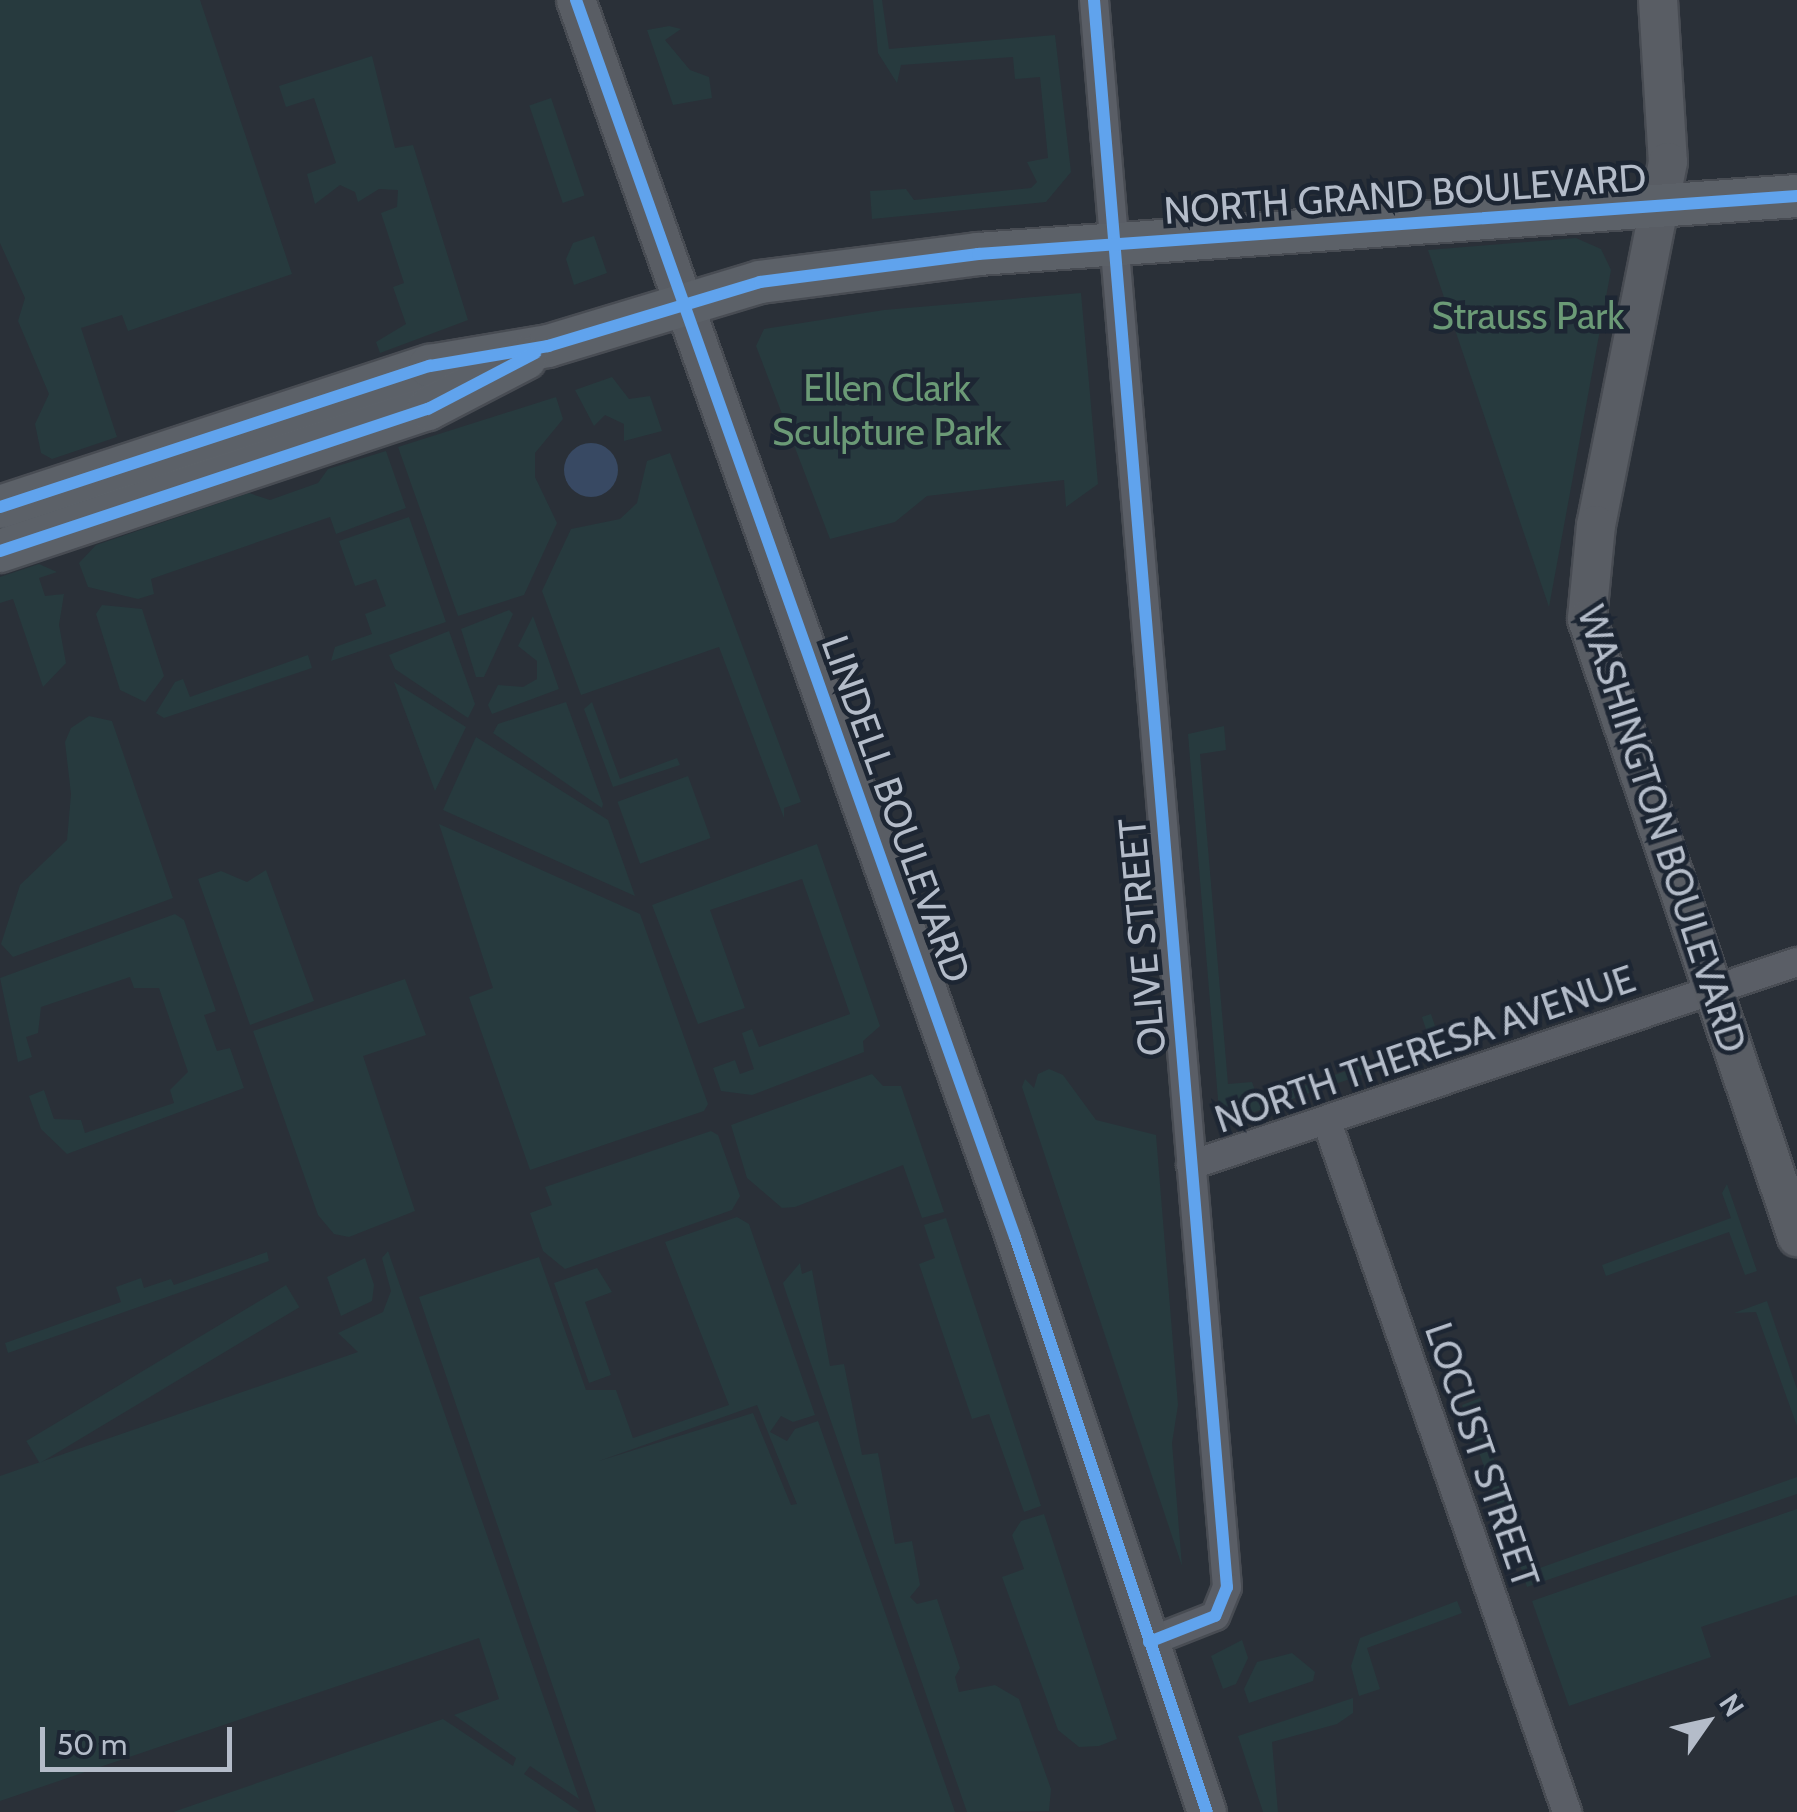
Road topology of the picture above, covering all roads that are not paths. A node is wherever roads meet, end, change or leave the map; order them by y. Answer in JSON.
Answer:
{"nodes":[{"id":1,"x":576,"y":0,"type":"edge"},
{"id":2,"x":1094,"y":0,"type":"edge"},
{"id":3,"x":1658,"y":0,"type":"edge"},
{"id":4,"x":1797,"y":196,"type":"edge"},
{"id":5,"x":1659,"y":207,"type":"junction"},
{"id":6,"x":1116,"y":244,"type":"junction"},
{"id":7,"x":681,"y":303,"type":"junction"},
{"id":8,"x":548,"y":346,"type":"junction"},
{"id":9,"x":0,"y":507,"type":"edge"},
{"id":10,"x":0,"y":551,"type":"edge"},
{"id":11,"x":1797,"y":962,"type":"edge"},
{"id":12,"x":1711,"y":991,"type":"junction"},
{"id":13,"x":1326,"y":1122,"type":"junction"},
{"id":14,"x":1191,"y":1165,"type":"junction"},
{"id":15,"x":1797,"y":1237,"type":"edge"},
{"id":16,"x":1150,"y":1642,"type":"junction"},
{"id":17,"x":1207,"y":1812,"type":"edge"},
{"id":18,"x":1567,"y":1812,"type":"edge"}],
"edges":[{"from":1,"to":7,"type":"main road","name":"LINDELL BOULEVARD"},
{"from":2,"to":6,"type":"street","name":"OLIVE STREET"},
{"from":3,"to":5,"type":"main road","name":"WASHINGTON BOULEVARD"},
{"from":4,"to":5,"type":"main road","name":"NORTH GRAND BOULEVARD"},
{"from":5,"to":6,"type":"main road","name":"NORTH GRAND BOULEVARD"},
{"from":5,"to":12,"type":"main road","name":"WASHINGTON BOULEVARD"},
{"from":6,"to":7,"type":"main road","name":"NORTH GRAND BOULEVARD"},
{"from":6,"to":14,"type":"street","name":"OLIVE STREET"},
{"from":7,"to":8,"type":"main road","name":"NORTH GRAND BOULEVARD"},
{"from":7,"to":16,"type":"main road","name":"LINDELL BOULEVARD"},
{"from":8,"to":9,"type":"main road","name":"NORTH GRAND BOULEVARD"},
{"from":8,"to":10,"type":"main road","name":"NORTH GRAND BOULEVARD"},
{"from":11,"to":12,"type":"street","name":"NORTH THERESA AVENUE"},
{"from":12,"to":13,"type":"street","name":"NORTH THERESA AVENUE"},
{"from":12,"to":15,"type":"main road","name":"WASHINGTON BOULEVARD"},
{"from":13,"to":14,"type":"street","name":"NORTH THERESA AVENUE"},
{"from":13,"to":18,"type":"street","name":"LOCUST STREET"},
{"from":14,"to":16,"type":"street","name":"OLIVE STREET"},
{"from":16,"to":17,"type":"main road"}]}
